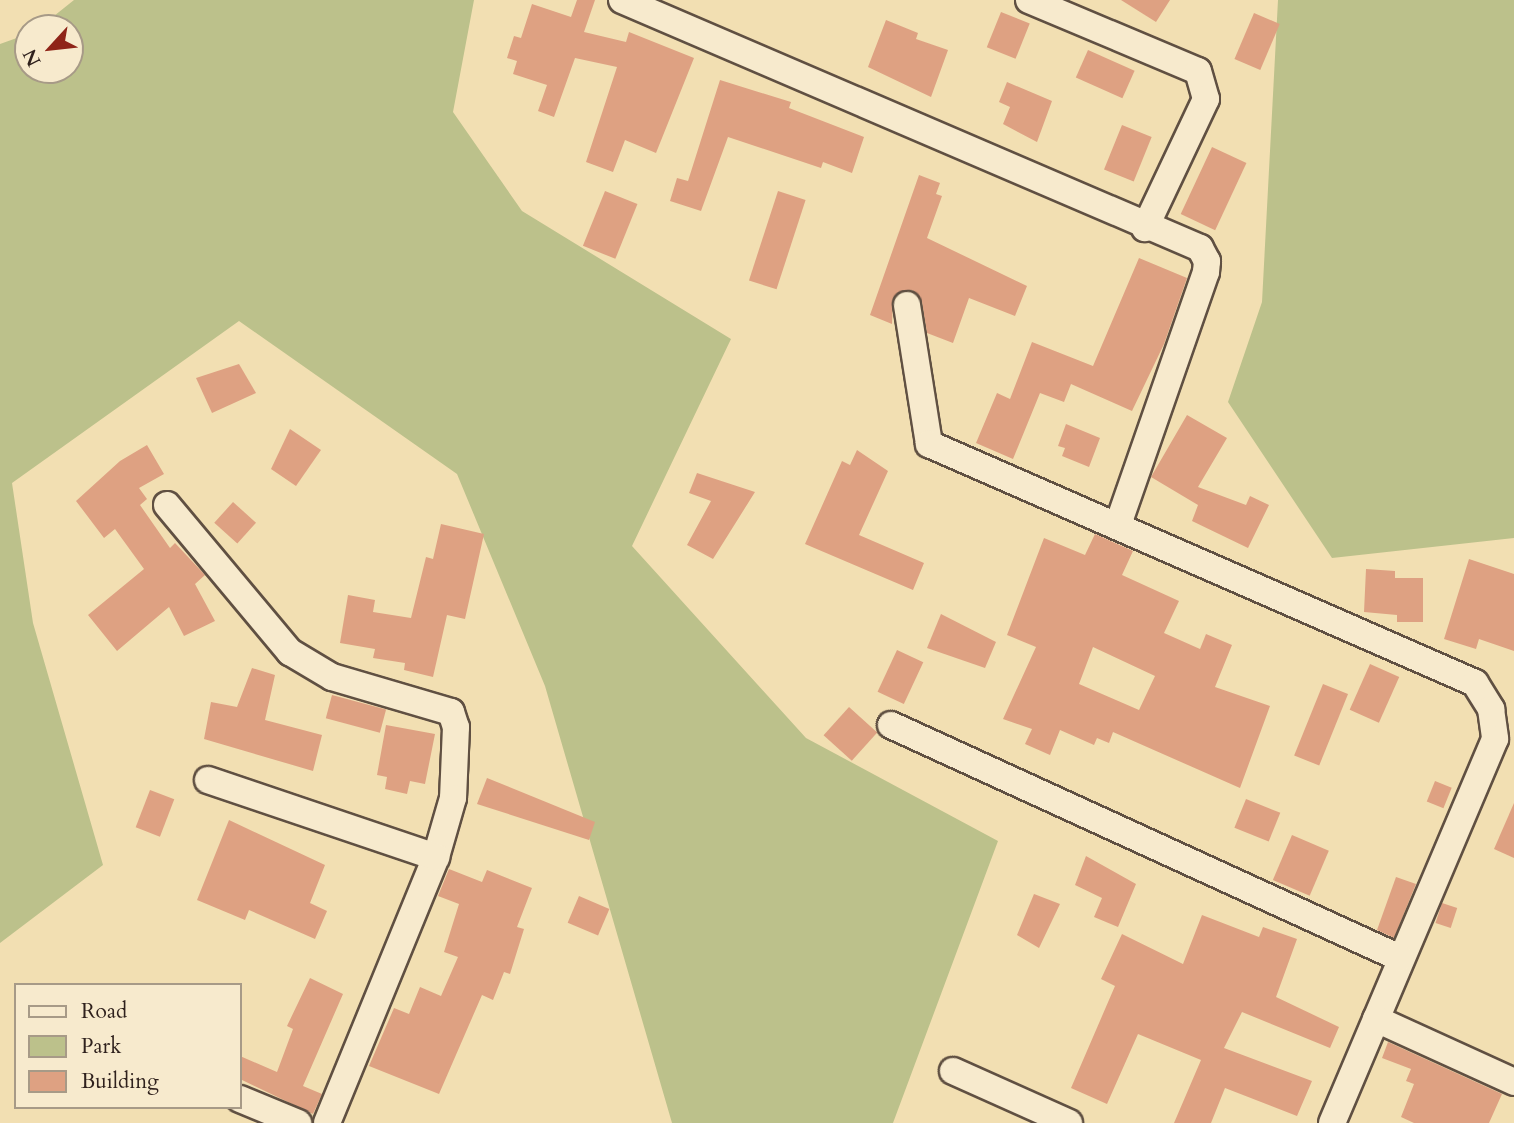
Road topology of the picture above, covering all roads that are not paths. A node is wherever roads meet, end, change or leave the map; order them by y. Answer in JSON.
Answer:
{"nodes":[{"id":1,"x":622,"y":0,"type":"edge"},
{"id":2,"x":1028,"y":0,"type":"edge"},
{"id":3,"x":1145,"y":228,"type":"junction"},
{"id":4,"x":906,"y":305,"type":"dead end"},
{"id":5,"x":167,"y":505,"type":"dead end"},
{"id":6,"x":1118,"y":525,"type":"junction"},
{"id":7,"x":891,"y":725,"type":"dead end"},
{"id":8,"x":208,"y":779,"type":"dead end"},
{"id":9,"x":436,"y":857,"type":"junction"},
{"id":10,"x":1399,"y":958,"type":"junction"},
{"id":11,"x":1376,"y":1019,"type":"junction"},
{"id":12,"x":953,"y":1072,"type":"dead end"},
{"id":13,"x":1514,"y":1082,"type":"edge"},
{"id":14,"x":242,"y":1099,"type":"edge"},
{"id":15,"x":298,"y":1123,"type":"edge"},
{"id":16,"x":327,"y":1123,"type":"edge"},
{"id":17,"x":1069,"y":1123,"type":"edge"},
{"id":18,"x":1332,"y":1123,"type":"edge"}],
"edges":[{"from":1,"to":3,"type":"street"},
{"from":2,"to":3,"type":"street"},
{"from":3,"to":6,"type":"street"},
{"from":4,"to":6,"type":"street"},
{"from":5,"to":9,"type":"street"},
{"from":6,"to":10,"type":"street"},
{"from":7,"to":10,"type":"street"},
{"from":8,"to":9,"type":"street"},
{"from":9,"to":16,"type":"street"},
{"from":10,"to":11,"type":"street"},
{"from":11,"to":13,"type":"street"},
{"from":11,"to":18,"type":"street"},
{"from":12,"to":17,"type":"street"},
{"from":14,"to":15,"type":"street"}]}
